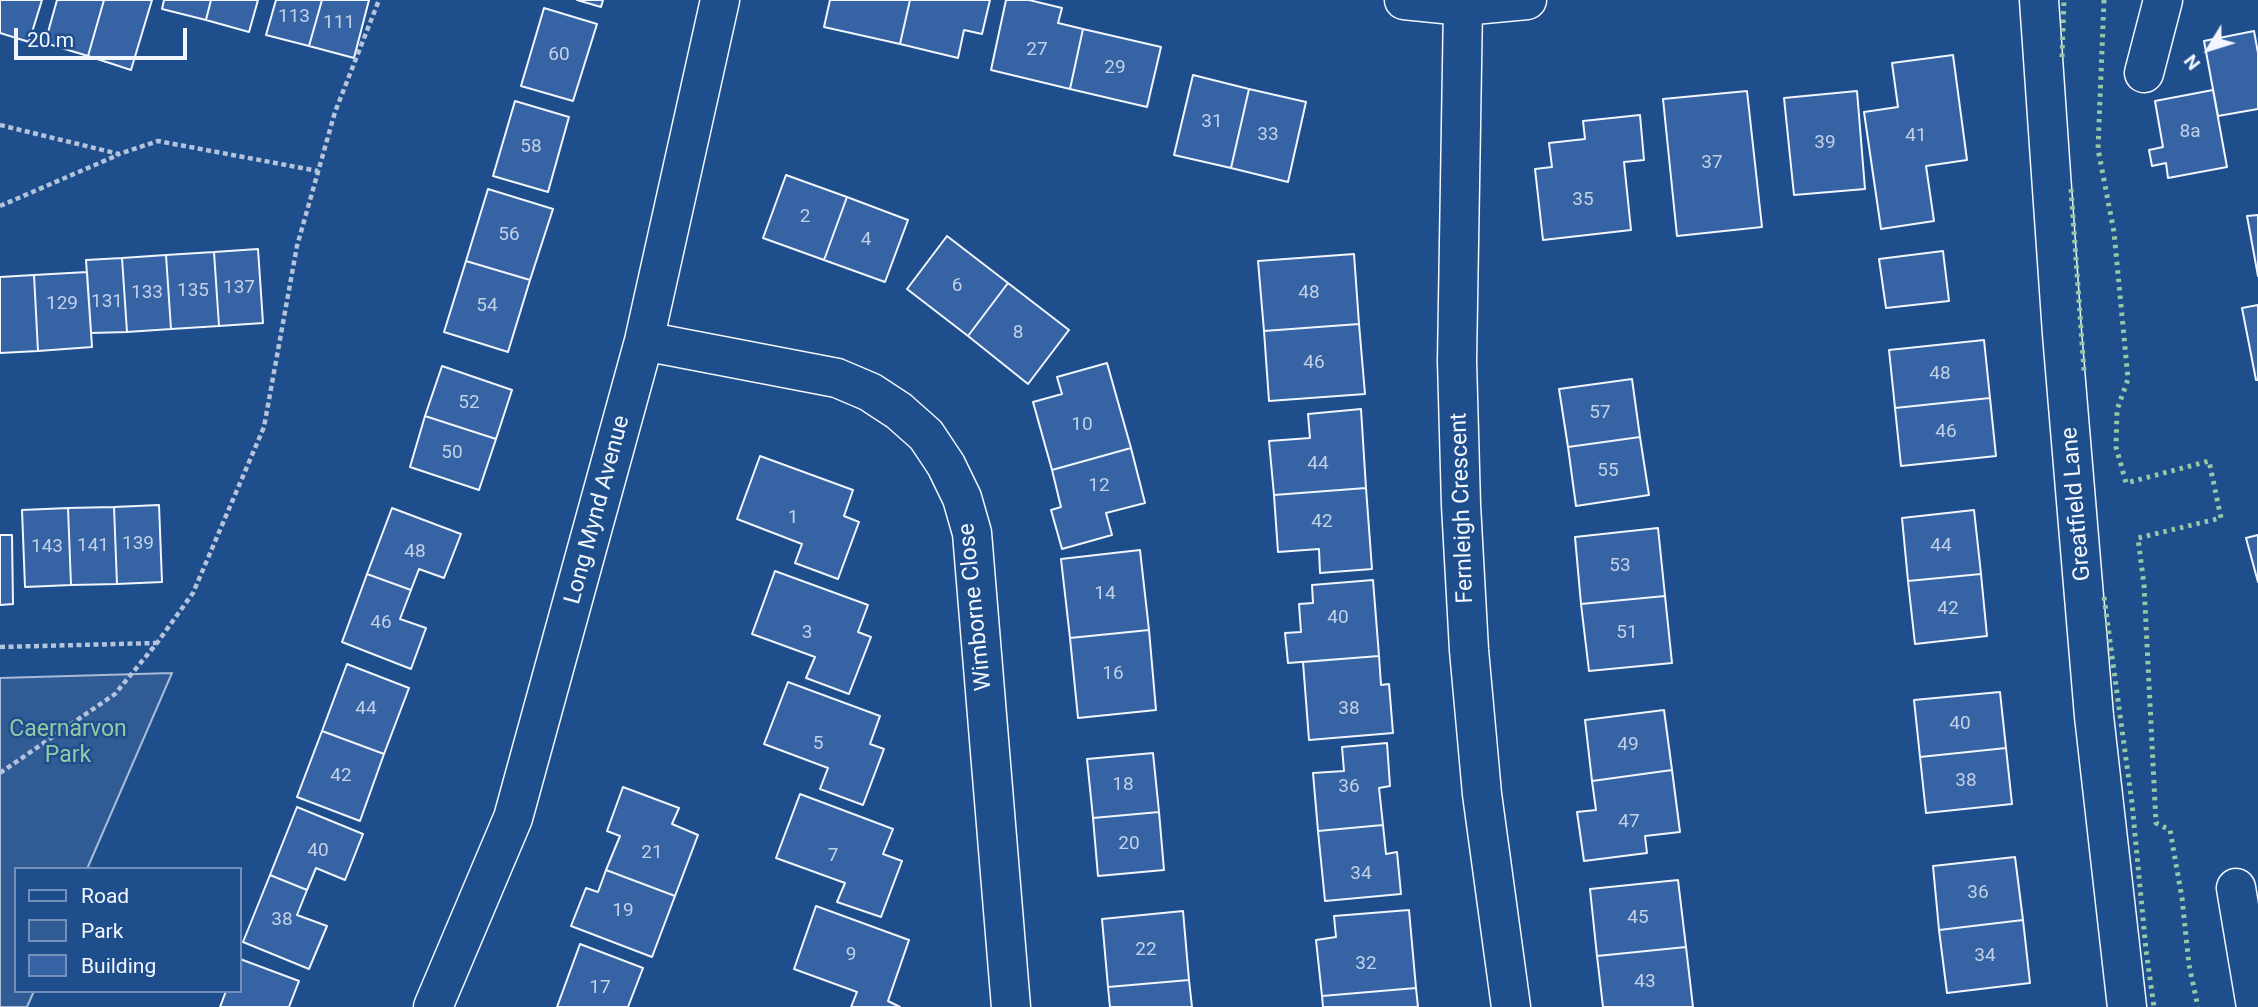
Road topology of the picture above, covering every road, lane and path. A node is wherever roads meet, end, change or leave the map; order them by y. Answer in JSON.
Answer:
{"nodes":[{"id":1,"x":379,"y":0,"type":"edge"},
{"id":2,"x":720,"y":0,"type":"edge"},
{"id":3,"x":1404,"y":0,"type":"edge"},
{"id":4,"x":1527,"y":0,"type":"edge"},
{"id":5,"x":2039,"y":0,"type":"edge"},
{"id":6,"x":2163,"y":0,"type":"edge"},
{"id":7,"x":1463,"y":6,"type":"junction"},
{"id":8,"x":2144,"y":73,"type":"dead end"},
{"id":9,"x":0,"y":125,"type":"edge"},
{"id":10,"x":119,"y":154,"type":"junction"},
{"id":11,"x":318,"y":171,"type":"junction"},
{"id":12,"x":0,"y":206,"type":"edge"},
{"id":13,"x":644,"y":341,"type":"junction"},
{"id":14,"x":157,"y":643,"type":"junction"},
{"id":15,"x":0,"y":647,"type":"edge"},
{"id":16,"x":0,"y":774,"type":"edge"},
{"id":17,"x":2236,"y":888,"type":"dead end"},
{"id":18,"x":433,"y":1007,"type":"edge"},
{"id":19,"x":1011,"y":1007,"type":"edge"},
{"id":20,"x":1511,"y":1007,"type":"edge"},
{"id":21,"x":2127,"y":1007,"type":"edge"},
{"id":22,"x":2256,"y":1007,"type":"edge"}],
"edges":[{"from":1,"to":11,"type":"path"},
{"from":2,"to":13,"type":"street","name":"Long Mynd Avenue"},
{"from":3,"to":7,"type":"street"},
{"from":4,"to":7,"type":"street"},
{"from":5,"to":21,"type":"street","name":"Greatfield Lane"},
{"from":6,"to":8,"type":"street"},
{"from":7,"to":20,"type":"street","name":"Fernleigh Crescent"},
{"from":9,"to":10,"type":"path"},
{"from":10,"to":11,"type":"path"},
{"from":10,"to":12,"type":"path"},
{"from":11,"to":14,"type":"path"},
{"from":13,"to":18,"type":"street","name":"Long Mynd Avenue"},
{"from":13,"to":19,"type":"street","name":"Wimborne Close"},
{"from":14,"to":15,"type":"path"},
{"from":14,"to":16,"type":"path"},
{"from":17,"to":22,"type":"street"}]}
